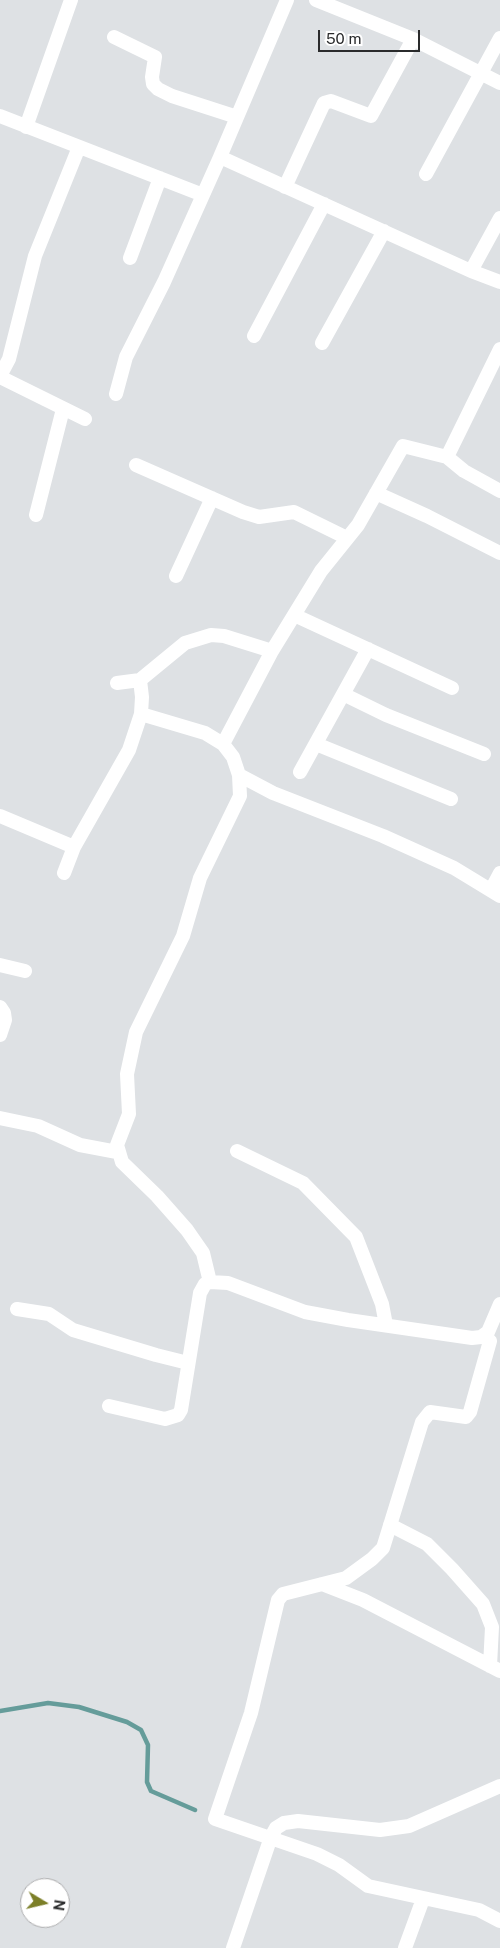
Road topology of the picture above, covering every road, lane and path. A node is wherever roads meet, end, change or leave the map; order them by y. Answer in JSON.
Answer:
{"nodes":[{"id":1,"x":71,"y":0,"type":"edge"},
{"id":2,"x":287,"y":0,"type":"edge"},
{"id":3,"x":316,"y":0,"type":"edge"},
{"id":4,"x":114,"y":36,"type":"dead end"},
{"id":5,"x":500,"y":38,"type":"edge"},
{"id":6,"x":413,"y":39,"type":"junction"},
{"id":7,"x":481,"y":73,"type":"junction"},
{"id":8,"x":500,"y":83,"type":"edge"},
{"id":9,"x":0,"y":116,"type":"edge"},
{"id":10,"x":237,"y":117,"type":"junction"},
{"id":11,"x":26,"y":127,"type":"junction"},
{"id":12,"x":79,"y":147,"type":"junction"},
{"id":13,"x":220,"y":157,"type":"junction"},
{"id":14,"x":426,"y":174,"type":"dead end"},
{"id":15,"x":160,"y":178,"type":"junction"},
{"id":16,"x":286,"y":187,"type":"junction"},
{"id":17,"x":203,"y":195,"type":"junction"},
{"id":18,"x":324,"y":204,"type":"junction"},
{"id":19,"x":500,"y":218,"type":"edge"},
{"id":20,"x":384,"y":231,"type":"junction"},
{"id":21,"x":130,"y":258,"type":"dead end"},
{"id":22,"x":471,"y":271,"type":"junction"},
{"id":23,"x":500,"y":282,"type":"edge"},
{"id":24,"x":254,"y":336,"type":"dead end"},
{"id":25,"x":322,"y":343,"type":"dead end"},
{"id":26,"x":500,"y":349,"type":"edge"},
{"id":27,"x":0,"y":376,"type":"edge"},
{"id":28,"x":116,"y":394,"type":"dead end"},
{"id":29,"x":63,"y":409,"type":"junction"},
{"id":30,"x":85,"y":419,"type":"dead end"},
{"id":31,"x":447,"y":457,"type":"junction"},
{"id":32,"x":136,"y":465,"type":"dead end"},
{"id":33,"x":500,"y":491,"type":"edge"},
{"id":34,"x":376,"y":494,"type":"junction"},
{"id":35,"x":212,"y":498,"type":"junction"},
{"id":36,"x":36,"y":515,"type":"dead end"},
{"id":37,"x":348,"y":538,"type":"junction"},
{"id":38,"x":500,"y":553,"type":"edge"},
{"id":39,"x":176,"y":576,"type":"dead end"},
{"id":40,"x":294,"y":615,"type":"junction"},
{"id":41,"x":368,"y":649,"type":"junction"},
{"id":42,"x":272,"y":651,"type":"junction"},
{"id":43,"x":140,"y":680,"type":"junction"},
{"id":44,"x":118,"y":683,"type":"dead end"},
{"id":45,"x":452,"y":688,"type":"dead end"},
{"id":46,"x":343,"y":694,"type":"junction"},
{"id":47,"x":141,"y":714,"type":"junction"},
{"id":48,"x":223,"y":744,"type":"junction"},
{"id":49,"x":316,"y":744,"type":"junction"},
{"id":50,"x":484,"y":754,"type":"dead end"},
{"id":51,"x":300,"y":772,"type":"dead end"},
{"id":52,"x":239,"y":775,"type":"junction"},
{"id":53,"x":451,"y":799,"type":"dead end"},
{"id":54,"x":0,"y":816,"type":"edge"},
{"id":55,"x":74,"y":847,"type":"junction"},
{"id":56,"x":64,"y":873,"type":"dead end"},
{"id":57,"x":500,"y":873,"type":"edge"},
{"id":58,"x":496,"y":893,"type":"edge"},
{"id":59,"x":0,"y":965,"type":"edge"},
{"id":60,"x":25,"y":970,"type":"dead end"},
{"id":61,"x":0,"y":1007,"type":"edge"},
{"id":62,"x":0,"y":1035,"type":"edge"},
{"id":63,"x":0,"y":1118,"type":"edge"},
{"id":64,"x":117,"y":1152,"type":"junction"},
{"id":65,"x":237,"y":1152,"type":"dead end"},
{"id":66,"x":210,"y":1282,"type":"junction"},
{"id":67,"x":500,"y":1304,"type":"edge"},
{"id":68,"x":17,"y":1309,"type":"dead end"},
{"id":69,"x":386,"y":1325,"type":"junction"},
{"id":70,"x":490,"y":1341,"type":"edge"},
{"id":71,"x":188,"y":1363,"type":"junction"},
{"id":72,"x":109,"y":1406,"type":"dead end"},
{"id":73,"x":390,"y":1525,"type":"junction"},
{"id":74,"x":322,"y":1584,"type":"junction"},
{"id":75,"x":495,"y":1668,"type":"edge"},
{"id":76,"x":500,"y":1786,"type":"edge"},
{"id":77,"x":271,"y":1837,"type":"junction"},
{"id":78,"x":423,"y":1899,"type":"junction"},
{"id":79,"x":500,"y":1921,"type":"edge"},
{"id":80,"x":234,"y":1948,"type":"edge"},
{"id":81,"x":405,"y":1948,"type":"edge"}],
"edges":[{"from":1,"to":11,"type":"street"},
{"from":2,"to":10,"type":"street"},
{"from":3,"to":6,"type":"street"},
{"from":4,"to":10,"type":"street"},
{"from":5,"to":7,"type":"street"},
{"from":6,"to":7,"type":"street"},
{"from":6,"to":16,"type":"street"},
{"from":7,"to":8,"type":"street"},
{"from":7,"to":14,"type":"street"},
{"from":9,"to":11,"type":"street"},
{"from":10,"to":13,"type":"street"},
{"from":11,"to":12,"type":"street"},
{"from":12,"to":15,"type":"street"},
{"from":12,"to":27,"type":"street"},
{"from":13,"to":16,"type":"street"},
{"from":13,"to":17,"type":"street"},
{"from":15,"to":17,"type":"street"},
{"from":15,"to":21,"type":"street"},
{"from":16,"to":18,"type":"street"},
{"from":17,"to":28,"type":"street"},
{"from":18,"to":20,"type":"street"},
{"from":18,"to":24,"type":"street"},
{"from":19,"to":22,"type":"street"},
{"from":20,"to":22,"type":"street"},
{"from":20,"to":25,"type":"street"},
{"from":22,"to":23,"type":"street"},
{"from":26,"to":31,"type":"street"},
{"from":27,"to":29,"type":"street"},
{"from":29,"to":30,"type":"street"},
{"from":29,"to":36,"type":"street"},
{"from":31,"to":33,"type":"street"},
{"from":31,"to":34,"type":"street"},
{"from":32,"to":35,"type":"street"},
{"from":34,"to":37,"type":"street"},
{"from":34,"to":38,"type":"street"},
{"from":35,"to":37,"type":"street"},
{"from":35,"to":39,"type":"street"},
{"from":37,"to":40,"type":"street"},
{"from":40,"to":41,"type":"street"},
{"from":40,"to":42,"type":"street"},
{"from":41,"to":45,"type":"street"},
{"from":41,"to":46,"type":"street"},
{"from":42,"to":43,"type":"street"},
{"from":42,"to":48,"type":"street"},
{"from":43,"to":44,"type":"street"},
{"from":43,"to":47,"type":"street"},
{"from":46,"to":49,"type":"street"},
{"from":46,"to":50,"type":"street"},
{"from":47,"to":48,"type":"street"},
{"from":47,"to":55,"type":"street"},
{"from":48,"to":52,"type":"street"},
{"from":49,"to":51,"type":"street"},
{"from":49,"to":53,"type":"street"},
{"from":52,"to":58,"type":"street"},
{"from":52,"to":64,"type":"street"},
{"from":54,"to":55,"type":"street"},
{"from":55,"to":56,"type":"street"},
{"from":57,"to":58,"type":"street"},
{"from":59,"to":60,"type":"street"},
{"from":61,"to":62,"type":"street"},
{"from":63,"to":64,"type":"street"},
{"from":64,"to":66,"type":"street"},
{"from":65,"to":69,"type":"street"},
{"from":66,"to":69,"type":"street"},
{"from":66,"to":71,"type":"street"},
{"from":67,"to":70,"type":"street"},
{"from":68,"to":71,"type":"street"},
{"from":69,"to":70,"type":"street"},
{"from":70,"to":73,"type":"street"},
{"from":71,"to":72,"type":"street"},
{"from":73,"to":74,"type":"street"},
{"from":73,"to":75,"type":"street"},
{"from":74,"to":75,"type":"street"},
{"from":74,"to":77,"type":"street"},
{"from":76,"to":77,"type":"street"},
{"from":77,"to":78,"type":"street"},
{"from":77,"to":80,"type":"street"},
{"from":78,"to":79,"type":"street"},
{"from":78,"to":81,"type":"street"}]}
